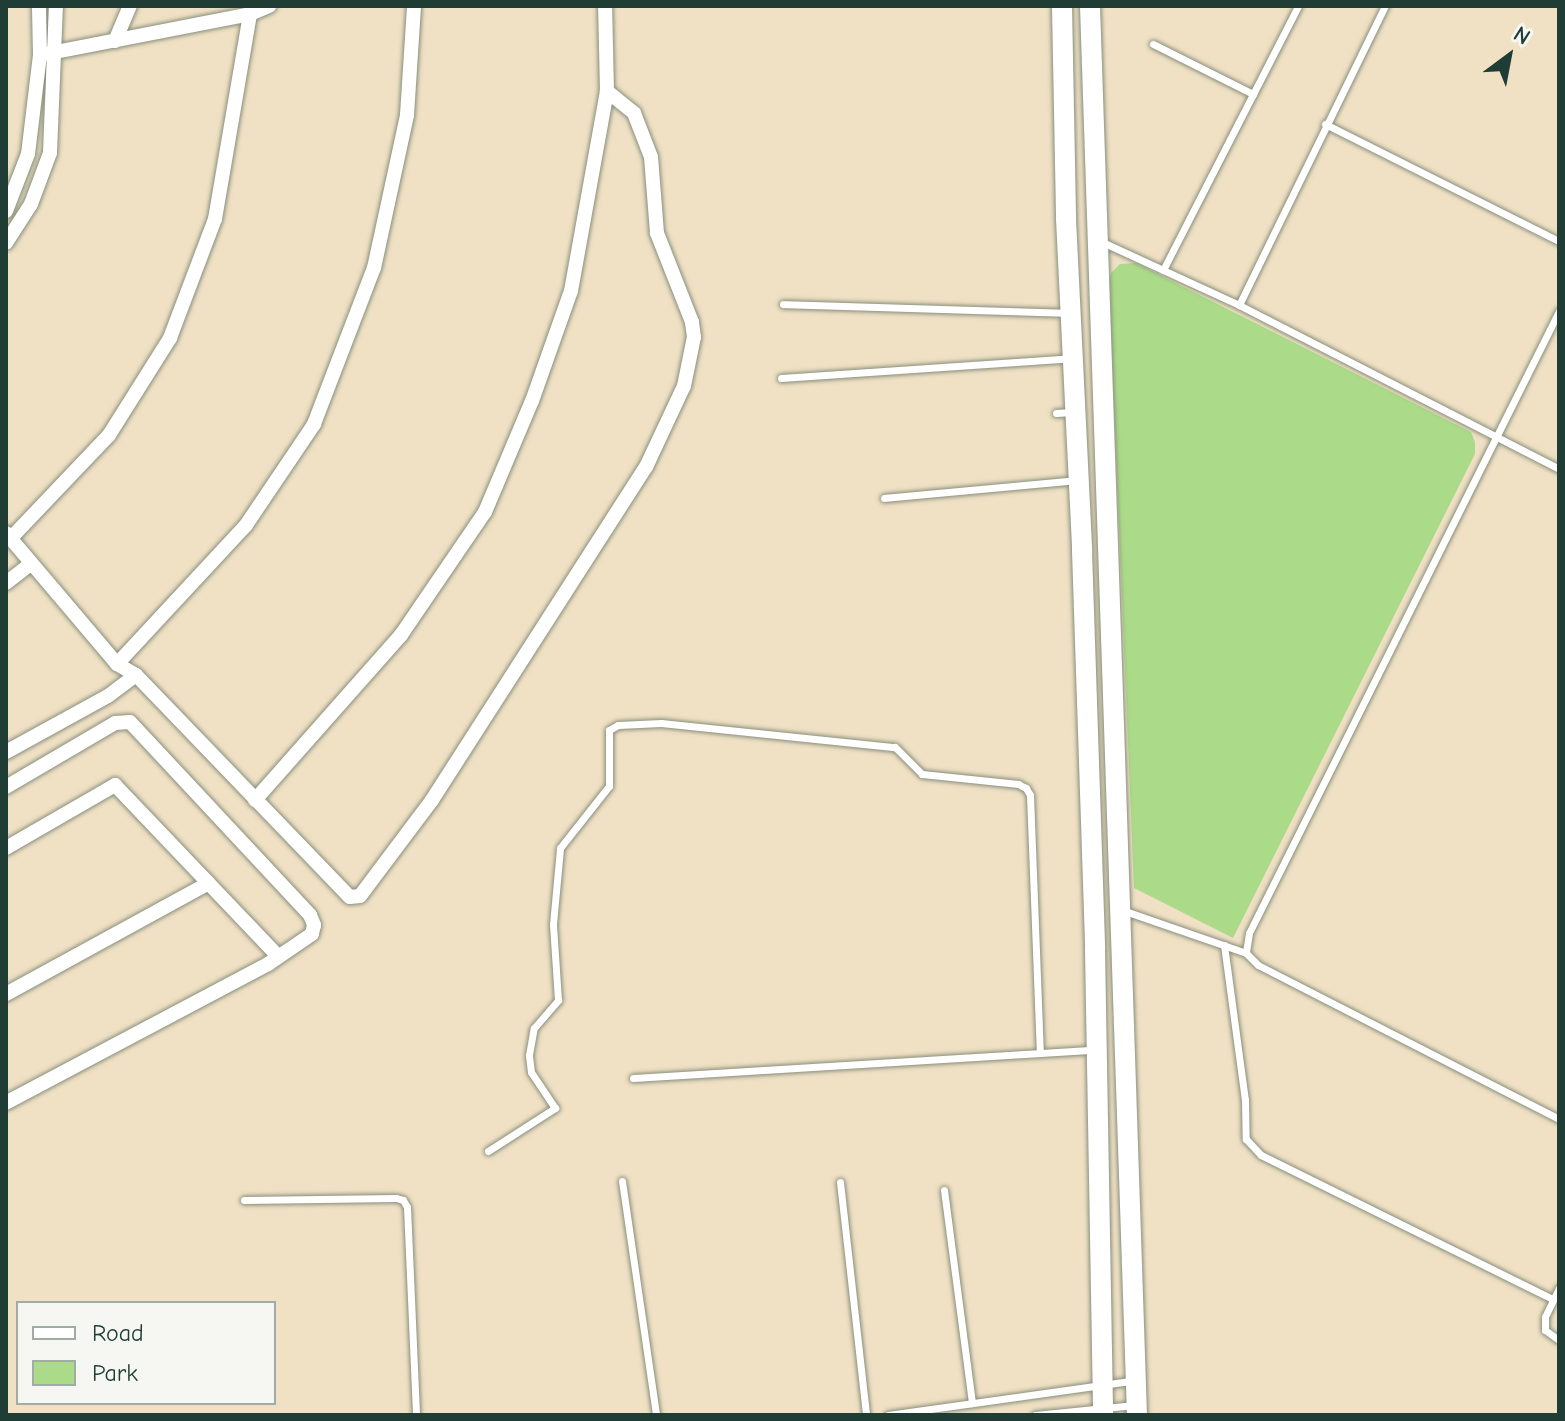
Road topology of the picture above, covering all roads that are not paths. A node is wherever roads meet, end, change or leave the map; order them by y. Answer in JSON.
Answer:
{"nodes":[{"id":1,"x":39,"y":6,"type":"edge"},
{"id":2,"x":56,"y":6,"type":"edge"},
{"id":3,"x":130,"y":6,"type":"edge"},
{"id":4,"x":269,"y":6,"type":"edge"},
{"id":5,"x":414,"y":6,"type":"edge"},
{"id":6,"x":605,"y":6,"type":"edge"},
{"id":7,"x":1062,"y":6,"type":"edge"},
{"id":8,"x":1090,"y":6,"type":"edge"},
{"id":9,"x":1298,"y":6,"type":"edge"},
{"id":10,"x":1385,"y":6,"type":"edge"},
{"id":11,"x":250,"y":14,"type":"junction"},
{"id":12,"x":115,"y":41,"type":"junction"},
{"id":13,"x":1153,"y":44,"type":"dead end"},
{"id":14,"x":57,"y":51,"type":"junction"},
{"id":15,"x":40,"y":55,"type":"junction"},
{"id":16,"x":607,"y":91,"type":"junction"},
{"id":17,"x":1253,"y":94,"type":"junction"},
{"id":18,"x":1325,"y":124,"type":"junction"},
{"id":19,"x":6,"y":211,"type":"edge"},
{"id":20,"x":1098,"y":240,"type":"junction"},
{"id":21,"x":1559,"y":241,"type":"edge"},
{"id":22,"x":6,"y":243,"type":"edge"},
{"id":23,"x":1163,"y":270,"type":"junction"},
{"id":24,"x":783,"y":304,"type":"dead end"},
{"id":25,"x":1239,"y":305,"type":"junction"},
{"id":26,"x":1559,"y":311,"type":"edge"},
{"id":27,"x":1071,"y":313,"type":"junction"},
{"id":28,"x":1073,"y":358,"type":"junction"},
{"id":29,"x":781,"y":378,"type":"dead end"},
{"id":30,"x":1494,"y":436,"type":"junction"},
{"id":31,"x":1559,"y":469,"type":"edge"},
{"id":32,"x":1079,"y":479,"type":"junction"},
{"id":33,"x":884,"y":498,"type":"dead end"},
{"id":34,"x":9,"y":536,"type":"edge"},
{"id":35,"x":29,"y":565,"type":"junction"},
{"id":36,"x":6,"y":583,"type":"edge"},
{"id":37,"x":1111,"y":632,"type":"junction"},
{"id":38,"x":1085,"y":633,"type":"junction"},
{"id":39,"x":117,"y":664,"type":"junction"},
{"id":40,"x":136,"y":675,"type":"junction"},
{"id":41,"x":6,"y":752,"type":"edge"},
{"id":42,"x":6,"y":787,"type":"edge"},
{"id":43,"x":255,"y":800,"type":"junction"},
{"id":44,"x":6,"y":848,"type":"edge"},
{"id":45,"x":209,"y":883,"type":"junction"},
{"id":46,"x":1120,"y":909,"type":"junction"},
{"id":47,"x":1224,"y":945,"type":"junction"},
{"id":48,"x":1246,"y":953,"type":"junction"},
{"id":49,"x":278,"y":956,"type":"junction"},
{"id":50,"x":6,"y":994,"type":"edge"},
{"id":51,"x":1096,"y":1049,"type":"junction"},
{"id":52,"x":1040,"y":1053,"type":"junction"},
{"id":53,"x":633,"y":1078,"type":"dead end"},
{"id":54,"x":6,"y":1103,"type":"edge"},
{"id":55,"x":1559,"y":1119,"type":"edge"},
{"id":56,"x":488,"y":1151,"type":"dead end"},
{"id":57,"x":622,"y":1181,"type":"dead end"},
{"id":58,"x":840,"y":1182,"type":"dead end"},
{"id":59,"x":944,"y":1190,"type":"dead end"},
{"id":60,"x":244,"y":1200,"type":"dead end"},
{"id":61,"x":1559,"y":1288,"type":"edge"},
{"id":62,"x":1553,"y":1299,"type":"junction"},
{"id":63,"x":1559,"y":1340,"type":"edge"},
{"id":64,"x":1136,"y":1380,"type":"junction"},
{"id":65,"x":1100,"y":1383,"type":"junction"},
{"id":66,"x":972,"y":1403,"type":"junction"},
{"id":67,"x":1136,"y":1410,"type":"edge"},
{"id":68,"x":1103,"y":1411,"type":"edge"},
{"id":69,"x":416,"y":1415,"type":"edge"},
{"id":70,"x":656,"y":1415,"type":"edge"},
{"id":71,"x":866,"y":1415,"type":"edge"},
{"id":72,"x":888,"y":1415,"type":"edge"},
{"id":73,"x":1035,"y":1415,"type":"edge"}],
"edges":[{"from":1,"to":15,"type":"street"},
{"from":2,"to":14,"type":"street"},
{"from":3,"to":12,"type":"street"},
{"from":4,"to":11,"type":"street"},
{"from":5,"to":39,"type":"street"},
{"from":6,"to":16,"type":"street"},
{"from":7,"to":27,"type":"street"},
{"from":8,"to":20,"type":"street"},
{"from":9,"to":17,"type":"lane"},
{"from":10,"to":18,"type":"lane"},
{"from":11,"to":12,"type":"street"},
{"from":11,"to":34,"type":"street"},
{"from":12,"to":14,"type":"street"},
{"from":13,"to":17,"type":"lane"},
{"from":14,"to":15,"type":"street"},
{"from":14,"to":22,"type":"street"},
{"from":15,"to":19,"type":"street"},
{"from":16,"to":43,"type":"street"},
{"from":16,"to":43,"type":"street"},
{"from":17,"to":23,"type":"lane"},
{"from":18,"to":21,"type":"lane"},
{"from":18,"to":25,"type":"lane"},
{"from":20,"to":23,"type":"lane"},
{"from":20,"to":37,"type":"street"},
{"from":23,"to":25,"type":"lane"},
{"from":24,"to":27,"type":"lane"},
{"from":25,"to":30,"type":"lane"},
{"from":26,"to":30,"type":"lane"},
{"from":27,"to":28,"type":"street"},
{"from":28,"to":29,"type":"lane"},
{"from":28,"to":32,"type":"street"},
{"from":30,"to":31,"type":"lane"},
{"from":30,"to":48,"type":"lane"},
{"from":32,"to":33,"type":"lane"},
{"from":32,"to":38,"type":"street"},
{"from":34,"to":35,"type":"street"},
{"from":35,"to":36,"type":"street"},
{"from":35,"to":39,"type":"street"},
{"from":37,"to":38,"type":"street"},
{"from":37,"to":46,"type":"street"},
{"from":38,"to":51,"type":"street"},
{"from":39,"to":40,"type":"street"},
{"from":40,"to":41,"type":"street"},
{"from":40,"to":43,"type":"street"},
{"from":42,"to":49,"type":"street"},
{"from":44,"to":45,"type":"street"},
{"from":45,"to":49,"type":"street"},
{"from":45,"to":50,"type":"street"},
{"from":46,"to":47,"type":"lane"},
{"from":46,"to":64,"type":"street"},
{"from":47,"to":48,"type":"lane"},
{"from":47,"to":62,"type":"lane"},
{"from":48,"to":55,"type":"lane"},
{"from":49,"to":54,"type":"street"},
{"from":51,"to":52,"type":"lane"},
{"from":51,"to":65,"type":"street"},
{"from":52,"to":53,"type":"lane"},
{"from":52,"to":56,"type":"lane"},
{"from":57,"to":70,"type":"lane"},
{"from":58,"to":71,"type":"lane"},
{"from":59,"to":66,"type":"lane"},
{"from":60,"to":69,"type":"lane"},
{"from":61,"to":62,"type":"lane"},
{"from":62,"to":63,"type":"lane"},
{"from":64,"to":65,"type":"lane"},
{"from":64,"to":67,"type":"street"},
{"from":65,"to":66,"type":"lane"},
{"from":65,"to":68,"type":"street"},
{"from":66,"to":72,"type":"lane"},
{"from":67,"to":68,"type":"lane"},
{"from":68,"to":73,"type":"lane"}]}
